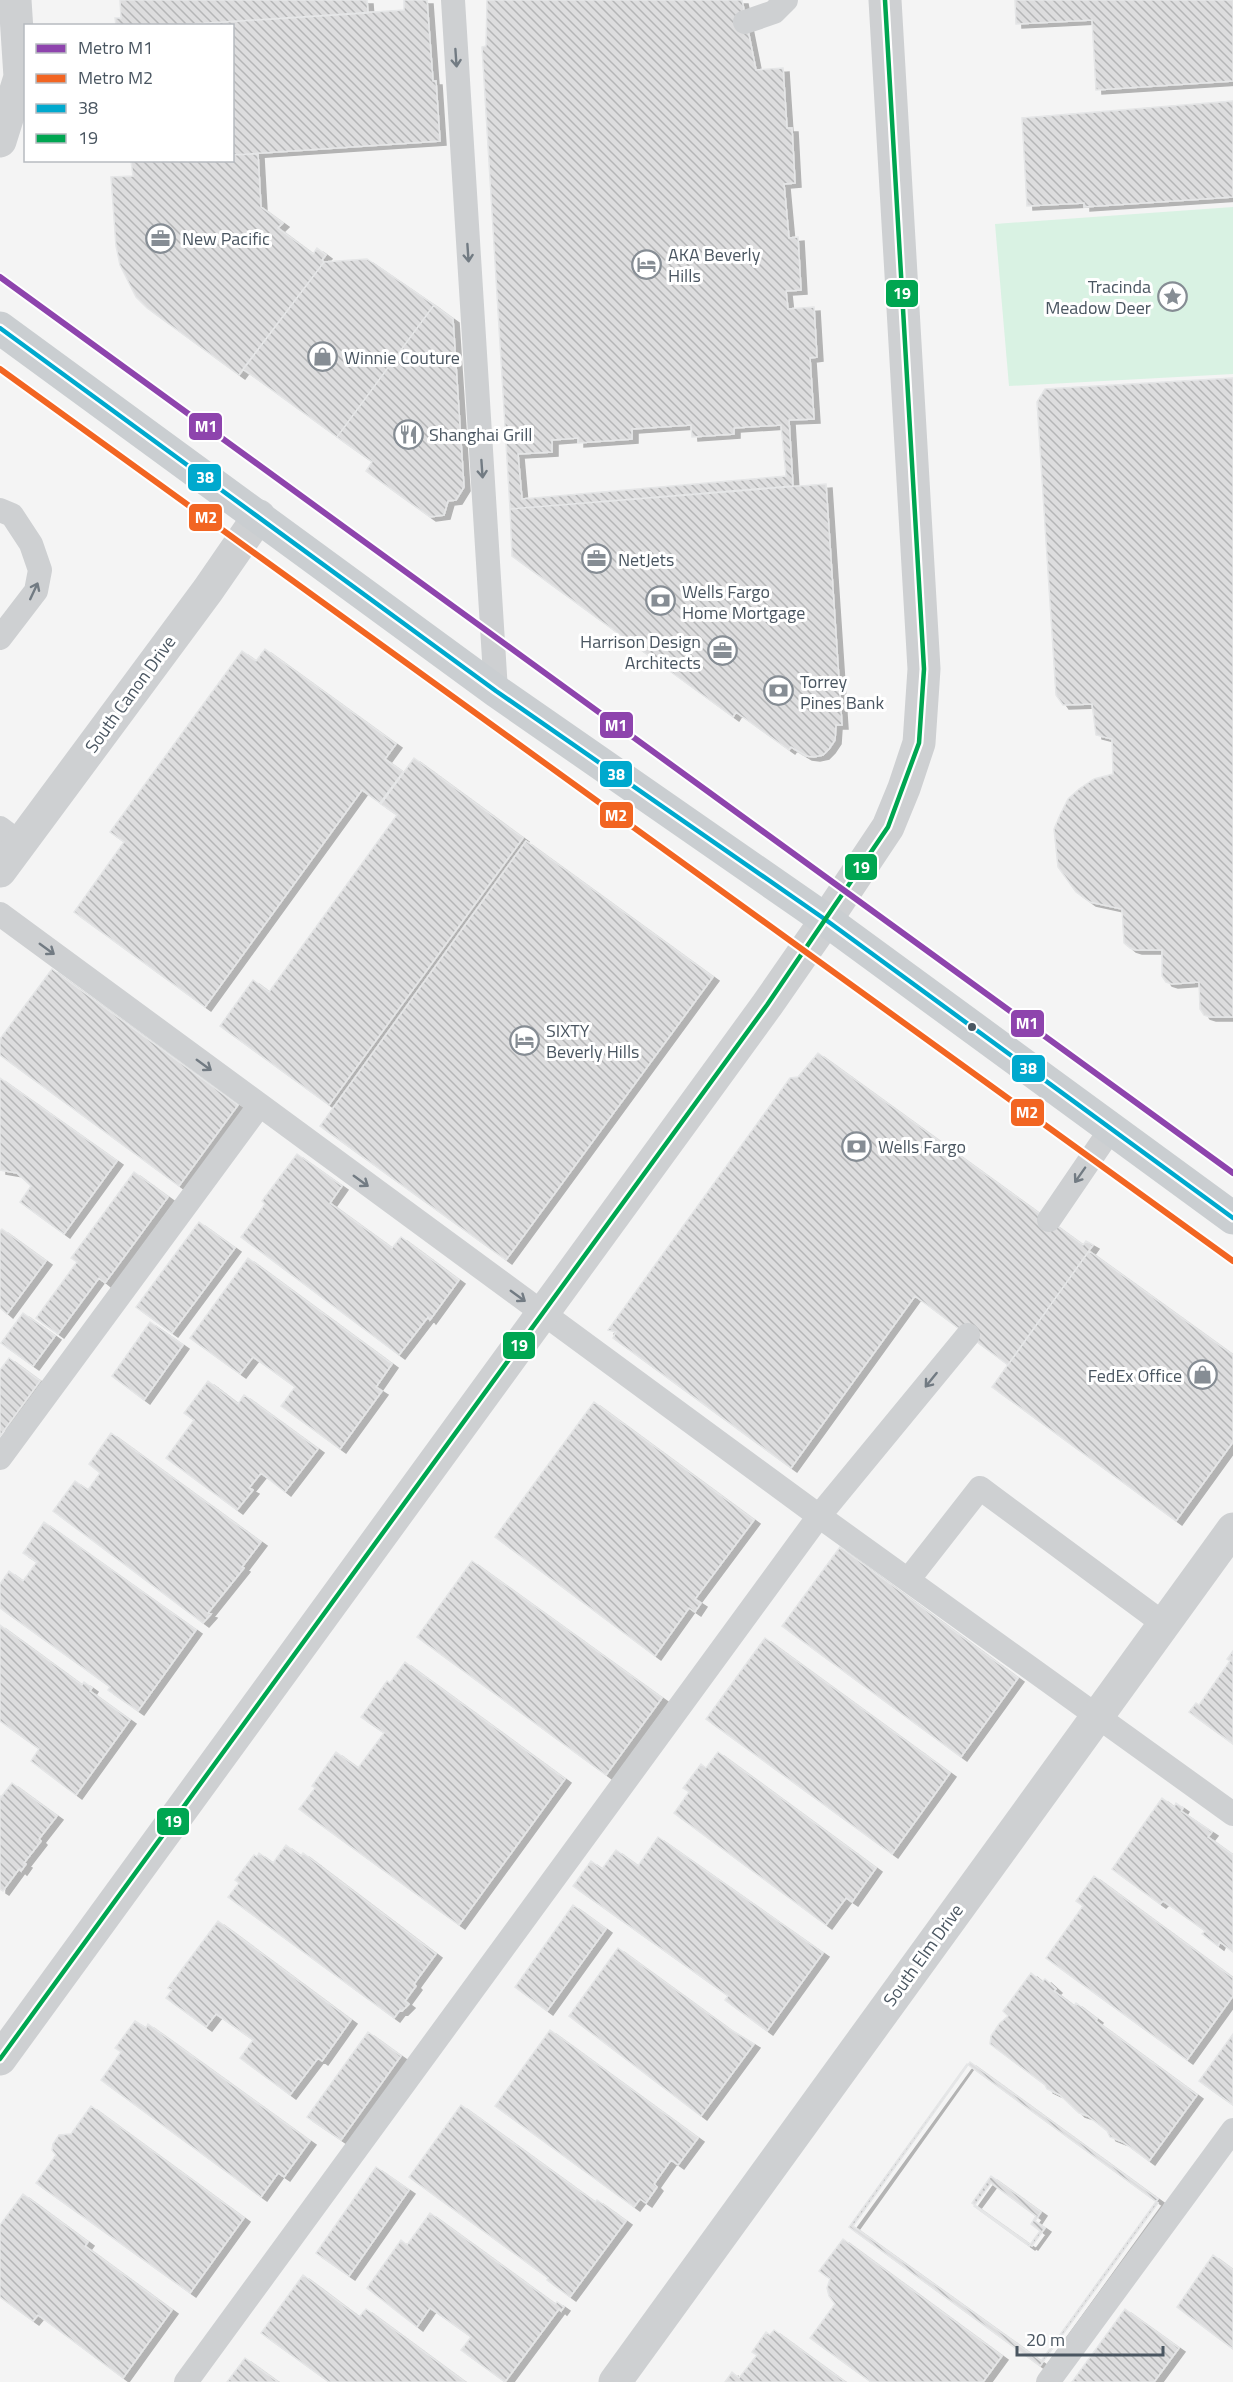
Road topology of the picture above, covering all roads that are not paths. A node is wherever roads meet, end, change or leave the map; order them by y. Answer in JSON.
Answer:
{"nodes":[{"id":1,"x":15,"y":0,"type":"edge"},
{"id":2,"x":453,"y":0,"type":"edge"},
{"id":3,"x":786,"y":0,"type":"edge"},
{"id":4,"x":885,"y":0,"type":"edge"},
{"id":5,"x":745,"y":22,"type":"dead end"},
{"id":6,"x":0,"y":141,"type":"edge"},
{"id":7,"x":0,"y":328,"type":"edge"},
{"id":8,"x":0,"y":510,"type":"edge"},
{"id":9,"x":259,"y":516,"type":"junction"},
{"id":10,"x":0,"y":638,"type":"edge"},
{"id":11,"x":496,"y":691,"type":"junction"},
{"id":12,"x":10,"y":835,"type":"edge"},
{"id":13,"x":0,"y":871,"type":"edge"},
{"id":14,"x":0,"y":914,"type":"edge"},
{"id":15,"x":826,"y":920,"type":"junction"},
{"id":16,"x":259,"y":1106,"type":"junction"},
{"id":17,"x":1112,"y":1129,"type":"junction"},
{"id":18,"x":1233,"y":1218,"type":"edge"},
{"id":19,"x":1048,"y":1220,"type":"dead end"},
{"id":20,"x":542,"y":1314,"type":"junction"},
{"id":21,"x":968,"y":1335,"type":"dead end"},
{"id":22,"x":0,"y":1458,"type":"edge"},
{"id":23,"x":819,"y":1516,"type":"junction"},
{"id":24,"x":1233,"y":1529,"type":"edge"},
{"id":25,"x":908,"y":1580,"type":"junction"},
{"id":26,"x":1164,"y":1624,"type":"junction"},
{"id":27,"x":1096,"y":1716,"type":"junction"},
{"id":28,"x":1233,"y":1814,"type":"edge"},
{"id":29,"x":0,"y":2059,"type":"edge"},
{"id":30,"x":1233,"y":2130,"type":"edge"},
{"id":31,"x":186,"y":2382,"type":"edge"},
{"id":32,"x":615,"y":2382,"type":"edge"},
{"id":33,"x":1048,"y":2382,"type":"edge"}],
"edges":[{"from":1,"to":6,"type":"street"},
{"from":2,"to":11,"type":"lane","one_way":true},
{"from":3,"to":5,"type":"lane"},
{"from":4,"to":15,"type":"street"},
{"from":7,"to":9,"type":"main road"},
{"from":10,"to":8,"type":"lane","one_way":true},
{"from":9,"to":11,"type":"main road"},
{"from":9,"to":12,"type":"street","name":"South Canon Drive"},
{"from":11,"to":15,"type":"main road"},
{"from":12,"to":13,"type":"street","name":"South Canon Drive"},
{"from":14,"to":16,"type":"lane","one_way":true},
{"from":15,"to":17,"type":"main road"},
{"from":15,"to":20,"type":"street"},
{"from":16,"to":20,"type":"lane","one_way":true},
{"from":16,"to":22,"type":"lane"},
{"from":17,"to":18,"type":"main road"},
{"from":17,"to":19,"type":"lane","one_way":true},
{"from":20,"to":23,"type":"lane"},
{"from":20,"to":29,"type":"street"},
{"from":21,"to":23,"type":"lane","one_way":true},
{"from":23,"to":25,"type":"lane"},
{"from":23,"to":31,"type":"lane"},
{"from":24,"to":26,"type":"street","name":"South Elm Drive"},
{"from":25,"to":26,"type":"lane"},
{"from":25,"to":27,"type":"lane"},
{"from":26,"to":27,"type":"street","name":"South Elm Drive"},
{"from":27,"to":28,"type":"lane"},
{"from":27,"to":32,"type":"street","name":"South Elm Drive"},
{"from":30,"to":33,"type":"lane"}]}
